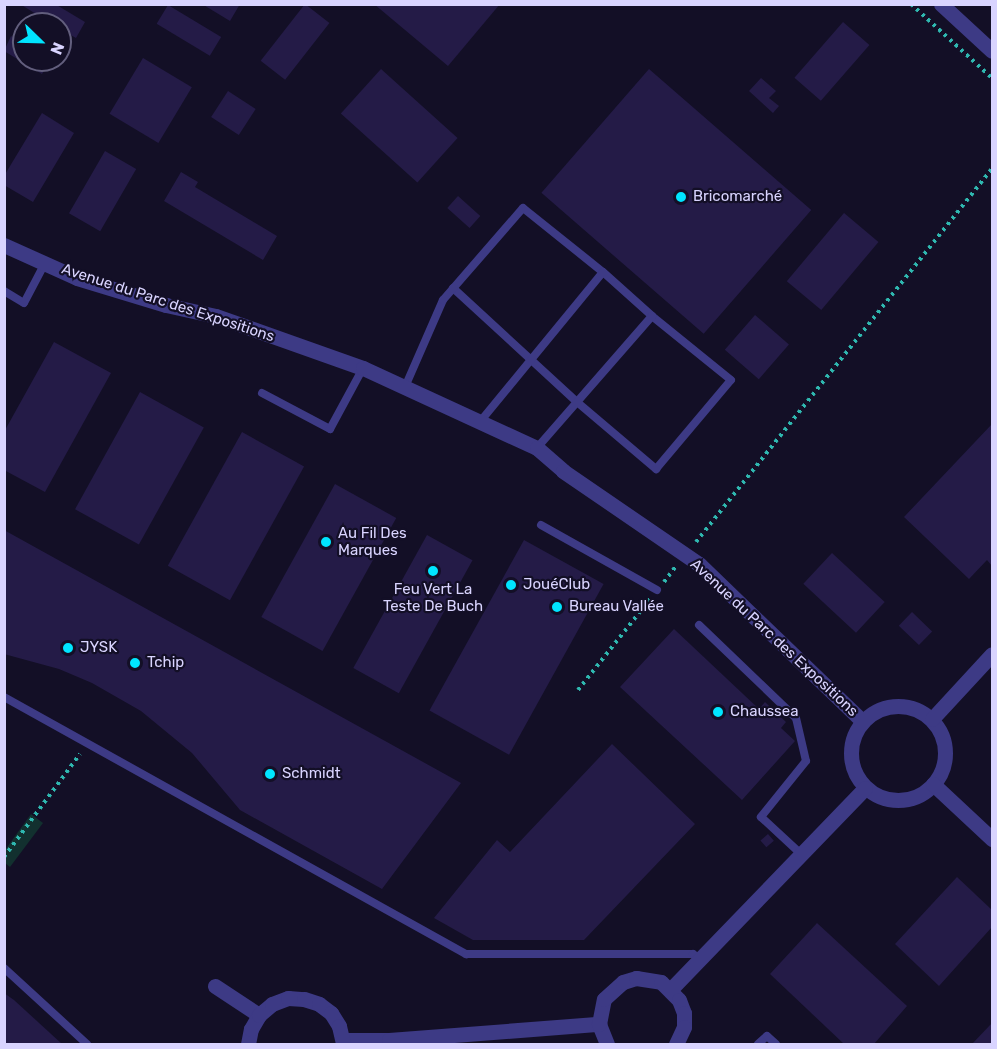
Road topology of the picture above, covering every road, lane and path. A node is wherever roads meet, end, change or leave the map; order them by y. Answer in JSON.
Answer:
{"nodes":[{"id":1,"x":911,"y":4,"type":"edge"},
{"id":2,"x":941,"y":4,"type":"edge"},
{"id":3,"x":993,"y":51,"type":"edge"},
{"id":4,"x":993,"y":78,"type":"edge"},
{"id":5,"x":993,"y":169,"type":"edge"},
{"id":6,"x":4,"y":245,"type":"edge"},
{"id":7,"x":45,"y":263,"type":"junction"},
{"id":8,"x":603,"y":272,"type":"junction"},
{"id":9,"x":453,"y":288,"type":"junction"},
{"id":10,"x":4,"y":291,"type":"edge"},
{"id":11,"x":652,"y":316,"type":"junction"},
{"id":12,"x":530,"y":360,"type":"junction"},
{"id":13,"x":363,"y":368,"type":"junction"},
{"id":14,"x":405,"y":387,"type":"junction"},
{"id":15,"x":262,"y":393,"type":"dead end"},
{"id":16,"x":577,"y":402,"type":"junction"},
{"id":17,"x":479,"y":423,"type":"junction"},
{"id":18,"x":537,"y":448,"type":"junction"},
{"id":19,"x":541,"y":525,"type":"dead end"},
{"id":20,"x":686,"y":555,"type":"junction"},
{"id":21,"x":657,"y":590,"type":"junction"},
{"id":22,"x":699,"y":625,"type":"dead end"},
{"id":23,"x":993,"y":654,"type":"edge"},
{"id":24,"x":578,"y":690,"type":"dead end"},
{"id":25,"x":4,"y":697,"type":"edge"},
{"id":26,"x":932,"y":719,"type":"junction"},
{"id":27,"x":862,"y":721,"type":"junction"},
{"id":28,"x":88,"y":744,"type":"junction"},
{"id":29,"x":933,"y":784,"type":"junction"},
{"id":30,"x":865,"y":788,"type":"junction"},
{"id":31,"x":993,"y":839,"type":"edge"},
{"id":32,"x":800,"y":853,"type":"junction"},
{"id":33,"x":4,"y":857,"type":"edge"},
{"id":34,"x":700,"y":960,"type":"junction"},
{"id":35,"x":4,"y":968,"type":"edge"},
{"id":36,"x":215,"y":986,"type":"dead end"},
{"id":37,"x":671,"y":989,"type":"junction"},
{"id":38,"x":259,"y":1015,"type":"junction"},
{"id":39,"x":599,"y":1024,"type":"junction"},
{"id":40,"x":343,"y":1042,"type":"edge"},
{"id":41,"x":87,"y":1044,"type":"edge"},
{"id":42,"x":248,"y":1044,"type":"edge"},
{"id":43,"x":607,"y":1044,"type":"edge"},
{"id":44,"x":676,"y":1044,"type":"edge"},
{"id":45,"x":758,"y":1044,"type":"edge"},
{"id":46,"x":776,"y":1044,"type":"edge"}],
"edges":[{"from":1,"to":4,"type":"path"},
{"from":2,"to":3,"type":"street"},
{"from":5,"to":20,"type":"path"},
{"from":6,"to":7,"type":"street","name":"Avenue du Parc des Expositions"},
{"from":7,"to":10,"type":"lane"},
{"from":7,"to":13,"type":"street","name":"Avenue du Parc des Expositions"},
{"from":8,"to":9,"type":"lane"},
{"from":8,"to":11,"type":"lane"},
{"from":8,"to":12,"type":"lane"},
{"from":9,"to":12,"type":"lane"},
{"from":9,"to":14,"type":"lane"},
{"from":11,"to":16,"type":"lane"},
{"from":11,"to":16,"type":"lane"},
{"from":12,"to":16,"type":"lane"},
{"from":12,"to":17,"type":"lane"},
{"from":13,"to":14,"type":"street","name":"Avenue du Parc des Expositions"},
{"from":13,"to":15,"type":"lane"},
{"from":14,"to":17,"type":"street","name":"Avenue du Parc des Expositions"},
{"from":16,"to":18,"type":"lane"},
{"from":17,"to":18,"type":"street","name":"Avenue du Parc des Expositions"},
{"from":18,"to":20,"type":"street","name":"Avenue du Parc des Expositions"},
{"from":19,"to":21,"type":"lane"},
{"from":20,"to":21,"type":"path"},
{"from":20,"to":27,"type":"street","name":"Avenue du Parc des Expositions"},
{"from":21,"to":24,"type":"path"},
{"from":22,"to":32,"type":"lane"},
{"from":23,"to":26,"type":"street"},
{"from":25,"to":28,"type":"lane"},
{"from":26,"to":27,"type":"street"},
{"from":26,"to":29,"type":"street"},
{"from":27,"to":30,"type":"street"},
{"from":28,"to":33,"type":"path"},
{"from":28,"to":34,"type":"lane"},
{"from":29,"to":30,"type":"street"},
{"from":29,"to":31,"type":"street"},
{"from":30,"to":32,"type":"street"},
{"from":32,"to":34,"type":"street"},
{"from":34,"to":37,"type":"street"},
{"from":35,"to":41,"type":"lane"},
{"from":36,"to":38,"type":"street"},
{"from":37,"to":39,"type":"street"},
{"from":37,"to":44,"type":"street"},
{"from":38,"to":40,"type":"street"},
{"from":38,"to":42,"type":"street"},
{"from":39,"to":40,"type":"street"},
{"from":39,"to":43,"type":"street"},
{"from":45,"to":46,"type":"lane"}]}
